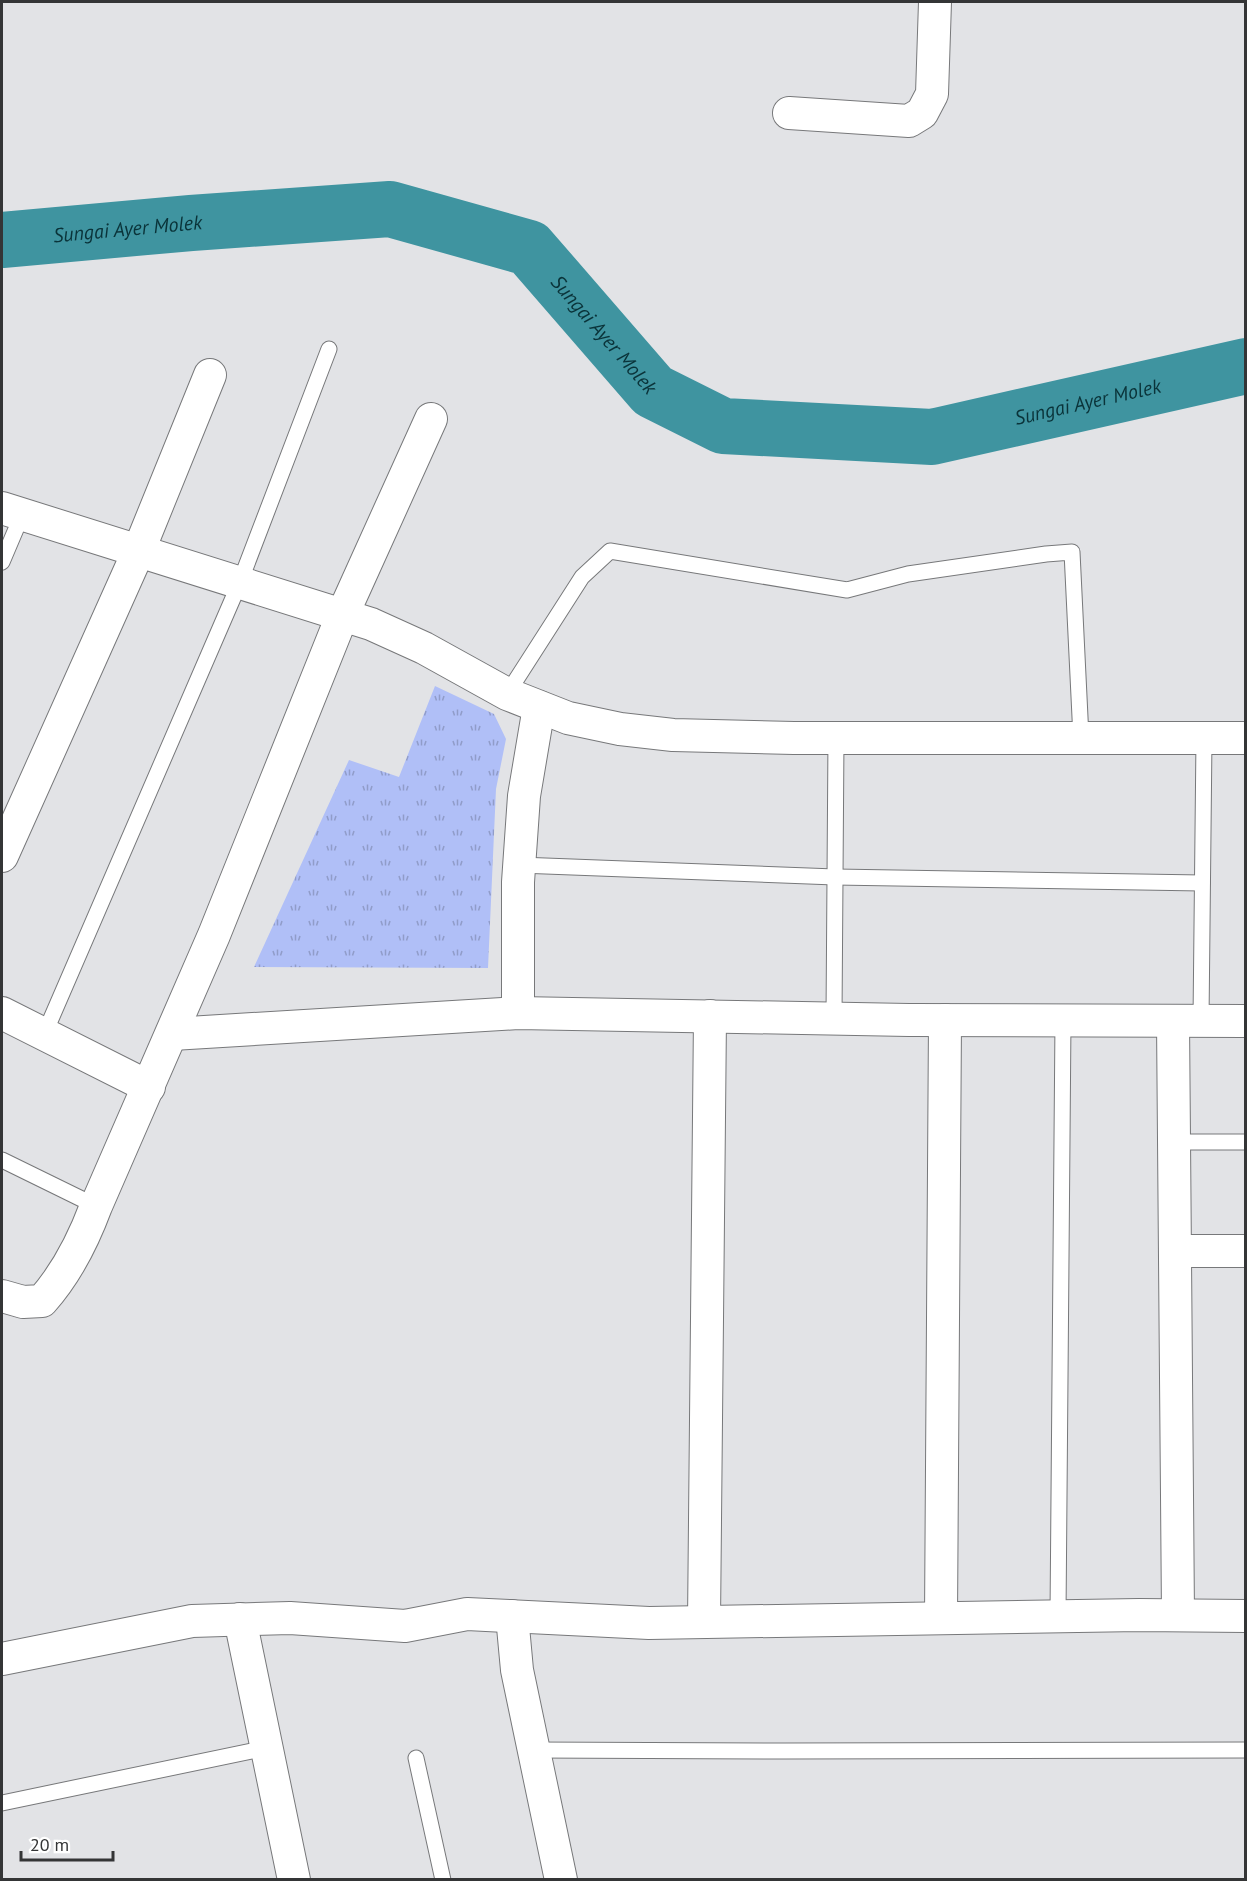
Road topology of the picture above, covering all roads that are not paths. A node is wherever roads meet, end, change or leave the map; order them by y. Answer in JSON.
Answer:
{"nodes":[{"id":1,"x":935,"y":2,"type":"edge"},
{"id":2,"x":789,"y":114,"type":"dead end"},
{"id":3,"x":329,"y":349,"type":"dead end"},
{"id":4,"x":210,"y":375,"type":"dead end"},
{"id":5,"x":431,"y":419,"type":"dead end"},
{"id":6,"x":12,"y":511,"type":"edge"},
{"id":7,"x":139,"y":550,"type":"junction"},
{"id":8,"x":2,"y":562,"type":"edge"},
{"id":9,"x":240,"y":582,"type":"junction"},
{"id":10,"x":342,"y":616,"type":"junction"},
{"id":11,"x":507,"y":694,"type":"junction"},
{"id":12,"x":539,"y":706,"type":"junction"},
{"id":13,"x":836,"y":738,"type":"junction"},
{"id":14,"x":1082,"y":738,"type":"junction"},
{"id":15,"x":1204,"y":738,"type":"junction"},
{"id":16,"x":1245,"y":738,"type":"edge"},
{"id":17,"x":2,"y":856,"type":"edge"},
{"id":18,"x":519,"y":865,"type":"junction"},
{"id":19,"x":835,"y":877,"type":"junction"},
{"id":20,"x":1202,"y":883,"type":"junction"},
{"id":21,"x":2,"y":1013,"type":"edge"},
{"id":22,"x":518,"y":1013,"type":"junction"},
{"id":23,"x":710,"y":1016,"type":"junction"},
{"id":24,"x":834,"y":1018,"type":"junction"},
{"id":25,"x":945,"y":1020,"type":"junction"},
{"id":26,"x":1063,"y":1020,"type":"junction"},
{"id":27,"x":1187,"y":1021,"type":"junction"},
{"id":28,"x":1245,"y":1021,"type":"edge"},
{"id":29,"x":172,"y":1034,"type":"junction"},
{"id":30,"x":44,"y":1035,"type":"junction"},
{"id":31,"x":149,"y":1087,"type":"junction"},
{"id":32,"x":1174,"y":1142,"type":"junction"},
{"id":33,"x":1245,"y":1142,"type":"edge"},
{"id":34,"x":2,"y":1160,"type":"edge"},
{"id":35,"x":96,"y":1206,"type":"junction"},
{"id":36,"x":1175,"y":1251,"type":"junction"},
{"id":37,"x":1245,"y":1251,"type":"edge"},
{"id":38,"x":2,"y":1296,"type":"edge"},
{"id":39,"x":1178,"y":1615,"type":"junction"},
{"id":40,"x":512,"y":1616,"type":"junction"},
{"id":41,"x":1058,"y":1616,"type":"junction"},
{"id":42,"x":1245,"y":1616,"type":"edge"},
{"id":43,"x":941,"y":1618,"type":"junction"},
{"id":44,"x":240,"y":1619,"type":"junction"},
{"id":45,"x":704,"y":1622,"type":"junction"},
{"id":46,"x":2,"y":1659,"type":"edge"},
{"id":47,"x":266,"y":1748,"type":"junction"},
{"id":48,"x":534,"y":1750,"type":"junction"},
{"id":49,"x":1245,"y":1750,"type":"edge"},
{"id":50,"x":416,"y":1758,"type":"dead end"},
{"id":51,"x":2,"y":1803,"type":"edge"},
{"id":52,"x":294,"y":1880,"type":"edge"},
{"id":53,"x":442,"y":1880,"type":"edge"},
{"id":54,"x":561,"y":1880,"type":"edge"}],
"edges":[{"from":1,"to":2,"type":"street"},
{"from":3,"to":9,"type":"lane"},
{"from":4,"to":7,"type":"street"},
{"from":5,"to":10,"type":"street"},
{"from":6,"to":7,"type":"street"},
{"from":6,"to":8,"type":"lane"},
{"from":7,"to":9,"type":"street"},
{"from":7,"to":17,"type":"street"},
{"from":9,"to":10,"type":"street"},
{"from":9,"to":30,"type":"lane"},
{"from":10,"to":11,"type":"street"},
{"from":10,"to":29,"type":"street"},
{"from":11,"to":12,"type":"street"},
{"from":11,"to":14,"type":"lane"},
{"from":12,"to":13,"type":"street"},
{"from":12,"to":18,"type":"street"},
{"from":13,"to":14,"type":"street"},
{"from":13,"to":19,"type":"lane"},
{"from":14,"to":15,"type":"street"},
{"from":15,"to":16,"type":"street"},
{"from":15,"to":20,"type":"lane"},
{"from":18,"to":19,"type":"lane"},
{"from":18,"to":22,"type":"street"},
{"from":19,"to":20,"type":"lane"},
{"from":19,"to":24,"type":"lane"},
{"from":20,"to":27,"type":"lane"},
{"from":21,"to":30,"type":"street"},
{"from":22,"to":23,"type":"street"},
{"from":22,"to":29,"type":"street"},
{"from":23,"to":24,"type":"street"},
{"from":23,"to":45,"type":"street"},
{"from":24,"to":25,"type":"street"},
{"from":25,"to":26,"type":"street"},
{"from":25,"to":43,"type":"street"},
{"from":26,"to":27,"type":"street"},
{"from":26,"to":41,"type":"lane"},
{"from":27,"to":28,"type":"street"},
{"from":27,"to":32,"type":"street"},
{"from":29,"to":31,"type":"street"},
{"from":30,"to":31,"type":"street"},
{"from":31,"to":35,"type":"street"},
{"from":32,"to":33,"type":"lane"},
{"from":32,"to":36,"type":"street"},
{"from":34,"to":35,"type":"lane"},
{"from":35,"to":38,"type":"street"},
{"from":36,"to":37,"type":"street"},
{"from":36,"to":39,"type":"street"},
{"from":39,"to":41,"type":"street"},
{"from":39,"to":42,"type":"street"},
{"from":40,"to":44,"type":"street"},
{"from":40,"to":45,"type":"street"},
{"from":40,"to":48,"type":"street"},
{"from":41,"to":43,"type":"street"},
{"from":43,"to":45,"type":"street"},
{"from":44,"to":46,"type":"street"},
{"from":44,"to":47,"type":"street"},
{"from":47,"to":51,"type":"lane"},
{"from":47,"to":52,"type":"street"},
{"from":48,"to":49,"type":"lane"},
{"from":48,"to":54,"type":"street"},
{"from":50,"to":53,"type":"lane"}]}
